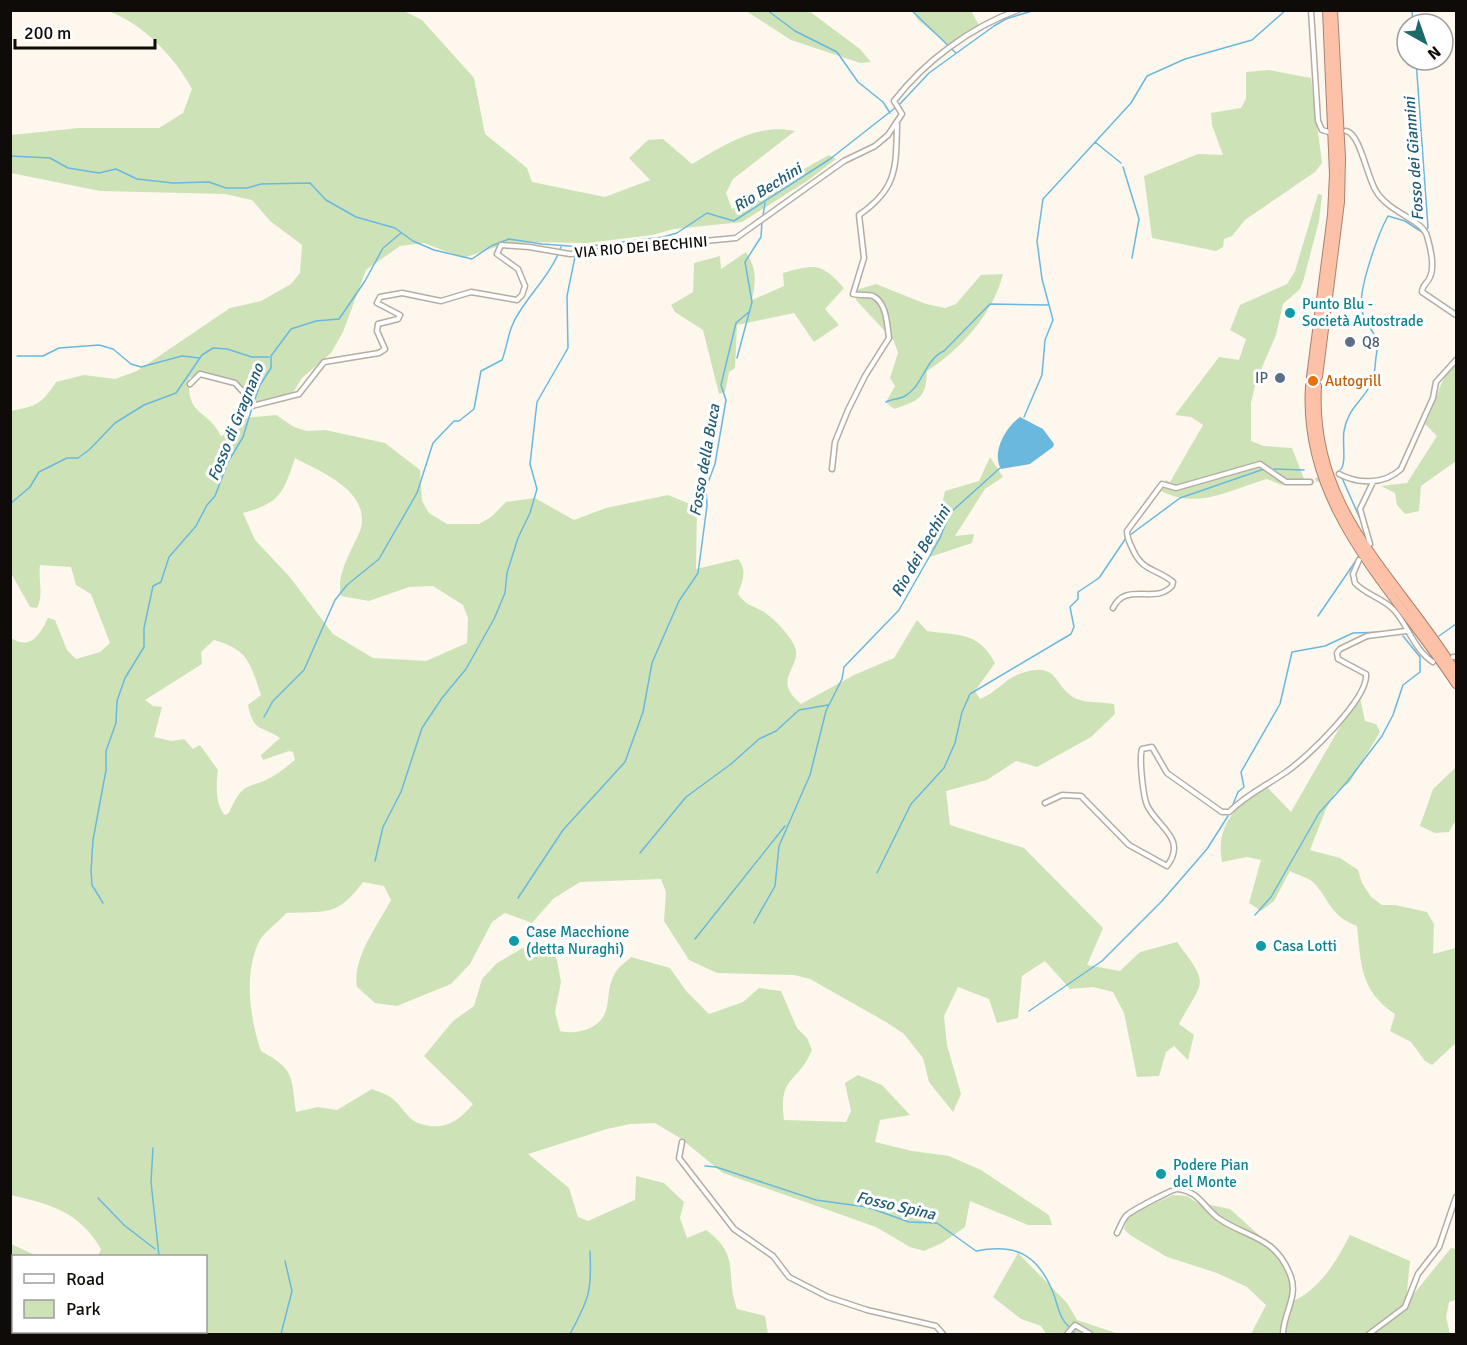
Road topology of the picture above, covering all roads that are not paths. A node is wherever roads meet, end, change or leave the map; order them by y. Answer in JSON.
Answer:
{"nodes":[{"id":1,"x":1018,"y":10,"type":"edge"},
{"id":2,"x":1311,"y":10,"type":"edge"},
{"id":3,"x":1327,"y":10,"type":"edge"},
{"id":4,"x":1333,"y":10,"type":"edge"},
{"id":5,"x":897,"y":124,"type":"junction"},
{"id":6,"x":1346,"y":131,"type":"dead end"},
{"id":7,"x":1329,"y":132,"type":"dead end"},
{"id":8,"x":1456,"y":315,"type":"edge"},
{"id":9,"x":1456,"y":360,"type":"edge"},
{"id":10,"x":190,"y":384,"type":"dead end"},
{"id":11,"x":832,"y":470,"type":"dead end"},
{"id":12,"x":1339,"y":474,"type":"dead end"},
{"id":13,"x":1310,"y":482,"type":"tunnel mouth"},
{"id":14,"x":1374,"y":482,"type":"junction"},
{"id":15,"x":1370,"y":544,"type":"dead end"},
{"id":16,"x":1359,"y":561,"type":"dead end"},
{"id":17,"x":1113,"y":608,"type":"dead end"},
{"id":18,"x":1406,"y":631,"type":"junction"},
{"id":19,"x":1433,"y":662,"type":"dead end"},
{"id":20,"x":1456,"y":672,"type":"edge"},
{"id":21,"x":1456,"y":684,"type":"edge"},
{"id":22,"x":1045,"y":803,"type":"dead end"},
{"id":23,"x":682,"y":1142,"type":"dead end"},
{"id":24,"x":1456,"y":1197,"type":"edge"},
{"id":25,"x":1117,"y":1233,"type":"dead end"},
{"id":26,"x":943,"y":1335,"type":"edge"},
{"id":27,"x":1067,"y":1335,"type":"edge"},
{"id":28,"x":1090,"y":1335,"type":"edge"},
{"id":29,"x":1283,"y":1335,"type":"edge"},
{"id":30,"x":1369,"y":1335,"type":"edge"}],
"edges":[{"from":1,"to":5,"type":"street"},
{"from":2,"to":7,"type":"street"},
{"from":3,"to":4,"type":"highway"},
{"from":5,"to":10,"type":"street","name":"VIA RIO DEI BECHINI"},
{"from":5,"to":11,"type":"street"},
{"from":6,"to":8,"type":"street"},
{"from":9,"to":14,"type":"street"},
{"from":12,"to":14,"type":"street"},
{"from":13,"to":17,"type":"street"},
{"from":14,"to":15,"type":"street"},
{"from":16,"to":18,"type":"street"},
{"from":18,"to":19,"type":"street"},
{"from":18,"to":22,"type":"street"},
{"from":20,"to":21,"type":"highway"},
{"from":23,"to":26,"type":"street"},
{"from":24,"to":30,"type":"street"},
{"from":25,"to":29,"type":"street"},
{"from":27,"to":28,"type":"street"}]}
